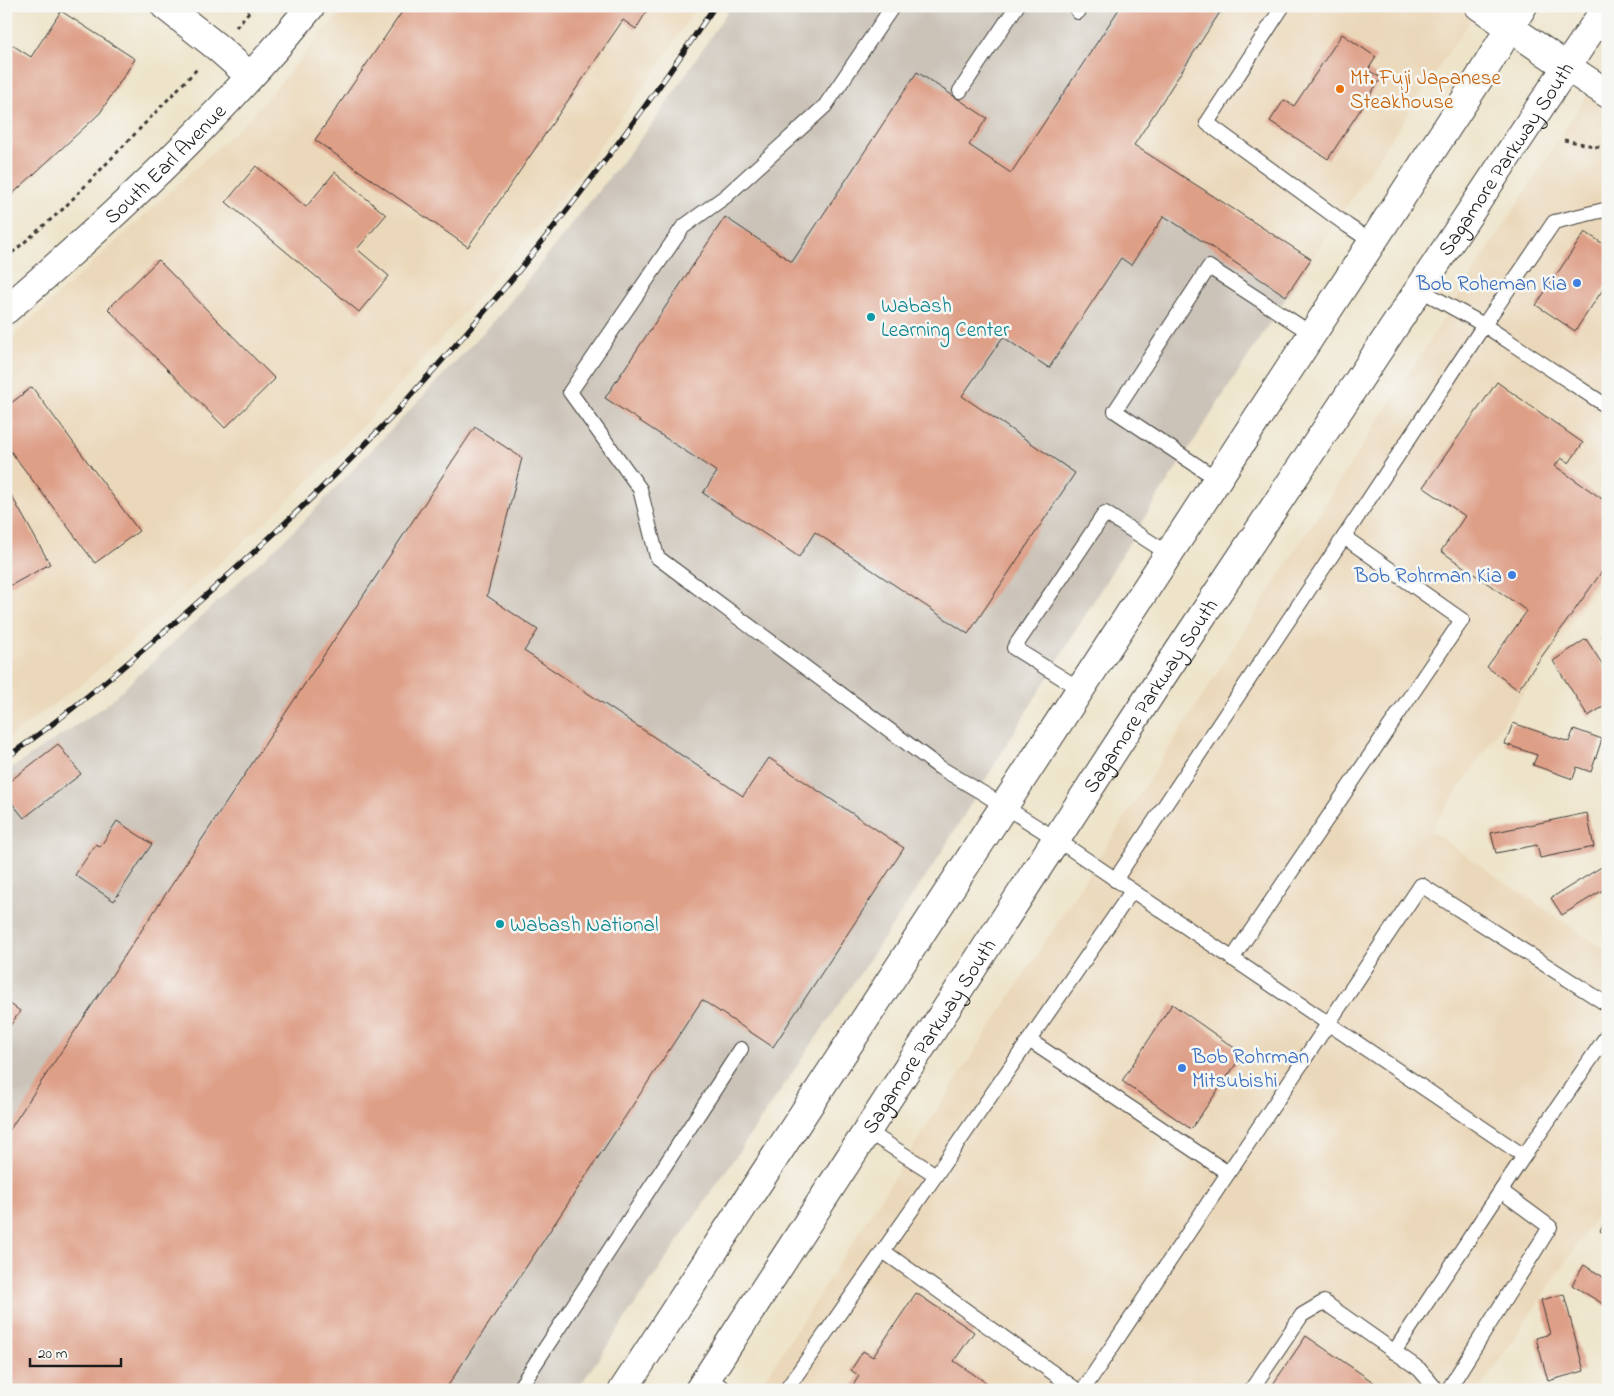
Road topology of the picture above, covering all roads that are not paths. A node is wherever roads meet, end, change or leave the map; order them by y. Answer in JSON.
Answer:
{"nodes":[{"id":1,"x":165,"y":6,"type":"edge"},
{"id":2,"x":312,"y":6,"type":"edge"},
{"id":3,"x":893,"y":6,"type":"edge"},
{"id":4,"x":1018,"y":6,"type":"edge"},
{"id":5,"x":1283,"y":6,"type":"edge"},
{"id":6,"x":1479,"y":6,"type":"edge"},
{"id":7,"x":1608,"y":6,"type":"edge"},
{"id":8,"x":1516,"y":17,"type":"edge"},
{"id":9,"x":1567,"y":67,"type":"junction"},
{"id":10,"x":250,"y":76,"type":"junction"},
{"id":11,"x":960,"y":90,"type":"dead end"},
{"id":12,"x":1608,"y":94,"type":"edge"},
{"id":13,"x":1608,"y":213,"type":"edge"},
{"id":14,"x":1372,"y":242,"type":"junction"},
{"id":15,"x":1419,"y":289,"type":"junction"},
{"id":16,"x":6,"y":310,"type":"edge"},
{"id":17,"x":1484,"y":325,"type":"junction"},
{"id":18,"x":1312,"y":334,"type":"junction"},
{"id":19,"x":1608,"y":406,"type":"edge"},
{"id":20,"x":1217,"y":479,"type":"junction"},
{"id":21,"x":1344,"y":537,"type":"junction"},
{"id":22,"x":1169,"y":554,"type":"junction"},
{"id":23,"x":1080,"y":690,"type":"junction"},
{"id":24,"x":1004,"y":806,"type":"junction"},
{"id":25,"x":1056,"y":840,"type":"junction"},
{"id":26,"x":1115,"y":880,"type":"junction"},
{"id":27,"x":1132,"y":890,"type":"junction"},
{"id":28,"x":1232,"y":959,"type":"junction"},
{"id":29,"x":1608,"y":1005,"type":"edge"},
{"id":30,"x":1329,"y":1024,"type":"junction"},
{"id":31,"x":1608,"y":1034,"type":"edge"},
{"id":32,"x":1029,"y":1040,"type":"junction"},
{"id":33,"x":741,"y":1049,"type":"dead end"},
{"id":34,"x":867,"y":1131,"type":"junction"},
{"id":35,"x":1524,"y":1156,"type":"junction"},
{"id":36,"x":1228,"y":1174,"type":"junction"},
{"id":37,"x":936,"y":1175,"type":"junction"},
{"id":38,"x":1501,"y":1191,"type":"junction"},
{"id":39,"x":883,"y":1251,"type":"junction"},
{"id":40,"x":1394,"y":1352,"type":"junction"},
{"id":41,"x":711,"y":1386,"type":"edge"},
{"id":42,"x":518,"y":1390,"type":"edge"},
{"id":43,"x":623,"y":1390,"type":"edge"},
{"id":44,"x":786,"y":1390,"type":"edge"},
{"id":45,"x":1077,"y":1390,"type":"edge"},
{"id":46,"x":1083,"y":1390,"type":"edge"},
{"id":47,"x":1251,"y":1390,"type":"edge"},
{"id":48,"x":1437,"y":1390,"type":"edge"},
{"id":49,"x":1448,"y":1390,"type":"edge"}],
"edges":[{"from":1,"to":10,"type":"main road"},
{"from":2,"to":10,"type":"main road","name":"South Earl Avenue"},
{"from":3,"to":24,"type":"lane"},
{"from":4,"to":11,"type":"lane"},
{"from":5,"to":14,"type":"lane"},
{"from":6,"to":8,"type":"main road"},
{"from":7,"to":9,"type":"main road","name":"Sagamore Parkway South"},
{"from":8,"to":9,"type":"main road"},
{"from":8,"to":14,"type":"main road"},
{"from":9,"to":12,"type":"main road"},
{"from":9,"to":15,"type":"main road","name":"Sagamore Parkway South"},
{"from":10,"to":16,"type":"main road","name":"South Earl Avenue"},
{"from":13,"to":17,"type":"lane"},
{"from":14,"to":18,"type":"main road"},
{"from":15,"to":17,"type":"lane"},
{"from":15,"to":25,"type":"main road","name":"Sagamore Parkway South"},
{"from":17,"to":19,"type":"lane"},
{"from":17,"to":21,"type":"lane"},
{"from":18,"to":20,"type":"main road"},
{"from":18,"to":20,"type":"lane"},
{"from":20,"to":22,"type":"main road"},
{"from":21,"to":26,"type":"lane"},
{"from":21,"to":28,"type":"lane"},
{"from":22,"to":23,"type":"main road"},
{"from":22,"to":23,"type":"lane"},
{"from":23,"to":24,"type":"main road"},
{"from":24,"to":25,"type":"lane"},
{"from":24,"to":43,"type":"main road"},
{"from":25,"to":26,"type":"lane"},
{"from":25,"to":34,"type":"main road","name":"Sagamore Parkway South"},
{"from":26,"to":27,"type":"lane"},
{"from":27,"to":28,"type":"lane"},
{"from":27,"to":32,"type":"lane"},
{"from":28,"to":30,"type":"lane"},
{"from":29,"to":30,"type":"lane"},
{"from":30,"to":35,"type":"lane"},
{"from":30,"to":36,"type":"lane"},
{"from":31,"to":35,"type":"lane"},
{"from":32,"to":36,"type":"lane"},
{"from":32,"to":37,"type":"lane"},
{"from":33,"to":42,"type":"lane"},
{"from":34,"to":37,"type":"lane"},
{"from":34,"to":41,"type":"main road","name":"Sagamore Parkway South"},
{"from":35,"to":38,"type":"lane"},
{"from":36,"to":46,"type":"lane"},
{"from":37,"to":39,"type":"lane"},
{"from":38,"to":40,"type":"lane"},
{"from":38,"to":49,"type":"lane"},
{"from":39,"to":44,"type":"lane"},
{"from":39,"to":45,"type":"lane"},
{"from":40,"to":47,"type":"lane"},
{"from":40,"to":48,"type":"lane"}]}
